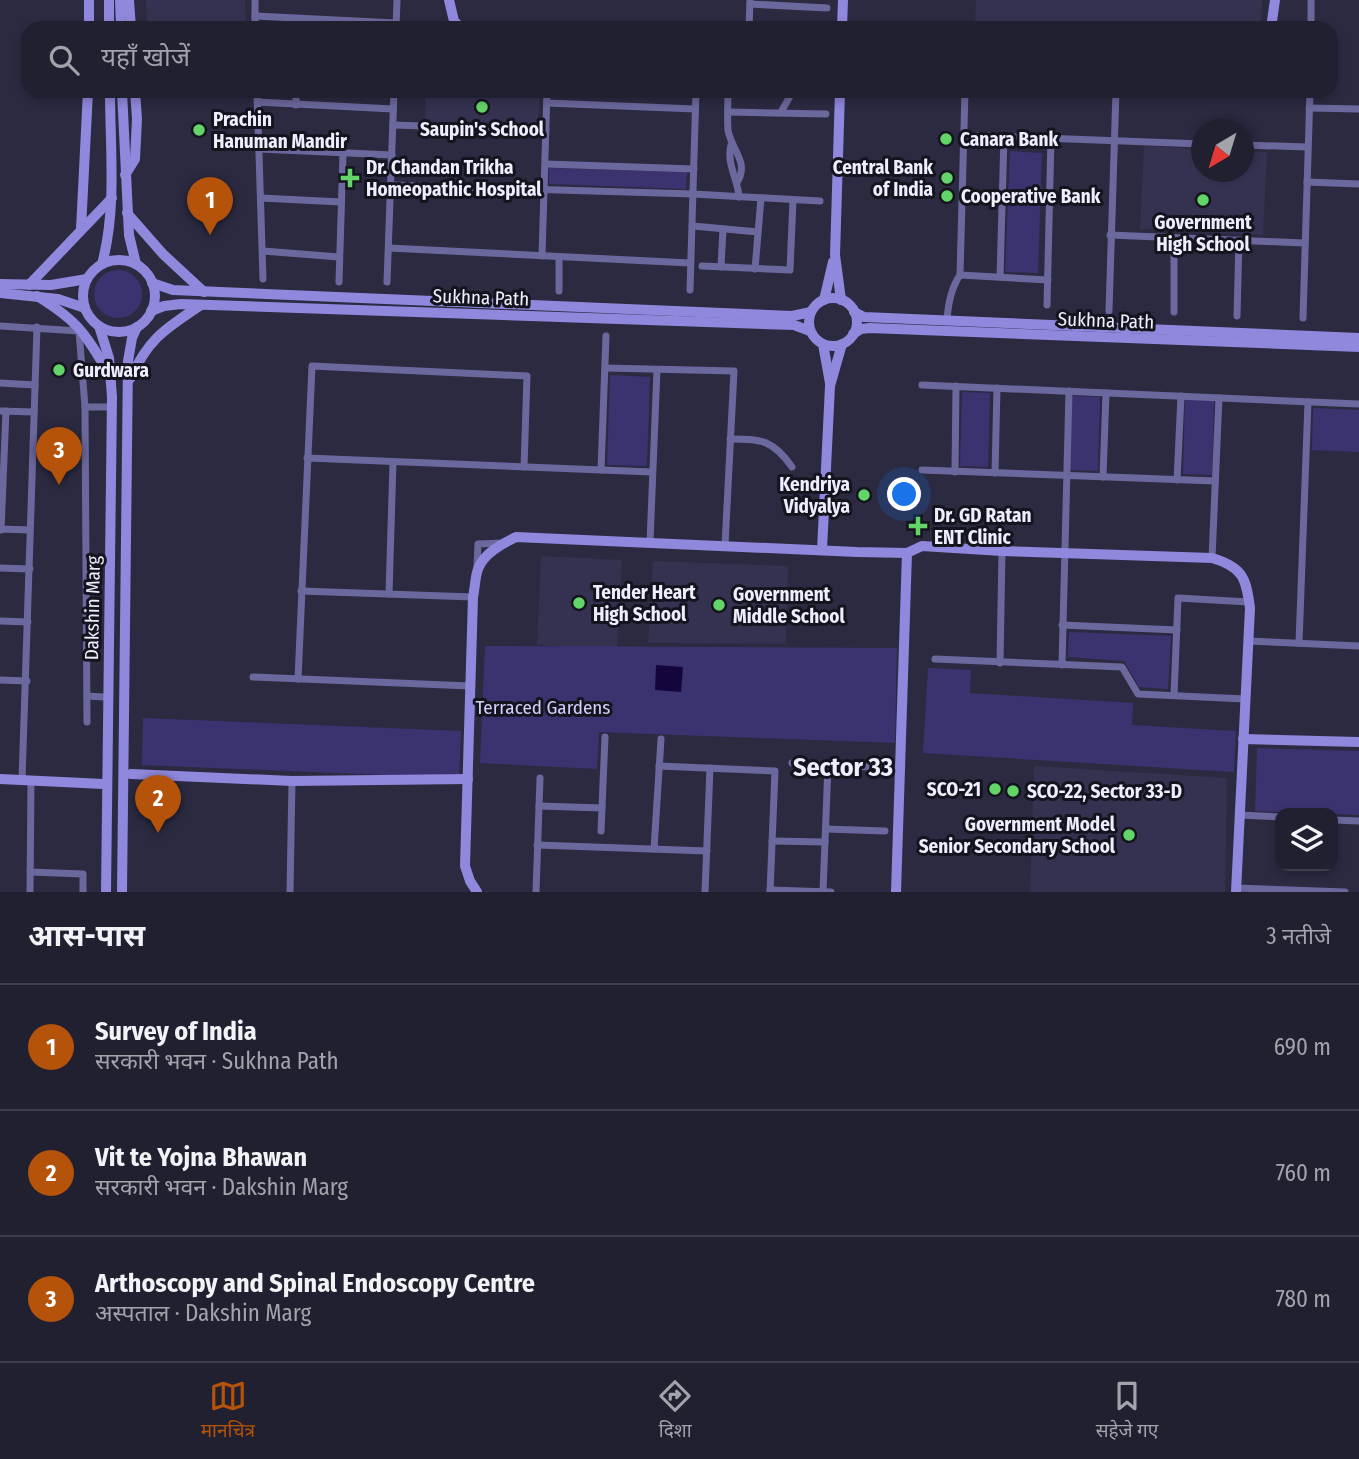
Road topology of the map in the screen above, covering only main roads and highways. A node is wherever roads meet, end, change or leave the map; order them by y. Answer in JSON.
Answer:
{"nodes":[{"id":1,"x":89,"y":0,"type":"edge"},
{"id":2,"x":109,"y":0,"type":"edge"},
{"id":3,"x":120,"y":0,"type":"edge"},
{"id":4,"x":129,"y":0,"type":"edge"},
{"id":5,"x":449,"y":0,"type":"edge"},
{"id":6,"x":843,"y":0,"type":"edge"},
{"id":7,"x":1275,"y":0,"type":"edge"},
{"id":8,"x":89,"y":21,"type":"edge"},
{"id":9,"x":109,"y":21,"type":"edge"},
{"id":10,"x":121,"y":21,"type":"edge"},
{"id":11,"x":130,"y":21,"type":"edge"},
{"id":12,"x":454,"y":21,"type":"edge"},
{"id":13,"x":842,"y":21,"type":"edge"},
{"id":14,"x":1272,"y":21,"type":"edge"},
{"id":15,"x":88,"y":98,"type":"edge"},
{"id":16,"x":110,"y":98,"type":"edge"},
{"id":17,"x":122,"y":98,"type":"edge"},
{"id":18,"x":136,"y":98,"type":"edge"},
{"id":19,"x":841,"y":98,"type":"edge"},
{"id":20,"x":125,"y":175,"type":"junction"},
{"id":21,"x":112,"y":198,"type":"junction"},
{"id":22,"x":127,"y":213,"type":"junction"},
{"id":23,"x":81,"y":229,"type":"junction"},
{"id":24,"x":835,"y":255,"type":"junction"},
{"id":25,"x":102,"y":264,"type":"junction"},
{"id":26,"x":136,"y":264,"type":"junction"},
{"id":27,"x":87,"y":279,"type":"junction"},
{"id":28,"x":152,"y":283,"type":"junction"},
{"id":29,"x":0,"y":284,"type":"edge"},
{"id":30,"x":29,"y":285,"type":"junction"},
{"id":31,"x":204,"y":292,"type":"junction"},
{"id":32,"x":0,"y":293,"type":"edge"},
{"id":33,"x":37,"y":296,"type":"junction"},
{"id":34,"x":824,"y":300,"type":"junction"},
{"id":35,"x":841,"y":300,"type":"junction"},
{"id":36,"x":201,"y":305,"type":"junction"},
{"id":37,"x":85,"y":308,"type":"junction"},
{"id":38,"x":151,"y":312,"type":"junction"},
{"id":39,"x":811,"y":312,"type":"junction"},
{"id":40,"x":854,"y":312,"type":"junction"},
{"id":41,"x":99,"y":326,"type":"junction"},
{"id":42,"x":137,"y":327,"type":"junction"},
{"id":43,"x":810,"y":331,"type":"junction"},
{"id":44,"x":853,"y":334,"type":"junction"},
{"id":45,"x":1359,"y":338,"type":"edge"},
{"id":46,"x":823,"y":344,"type":"junction"},
{"id":47,"x":842,"y":344,"type":"junction"},
{"id":48,"x":1359,"y":347,"type":"edge"},
{"id":49,"x":110,"y":376,"type":"junction"},
{"id":50,"x":128,"y":384,"type":"junction"},
{"id":51,"x":831,"y":386,"type":"junction"},
{"id":52,"x":822,"y":550,"type":"junction"},
{"id":53,"x":907,"y":553,"type":"junction"},
{"id":54,"x":1243,"y":739,"type":"junction"},
{"id":55,"x":1359,"y":742,"type":"edge"},
{"id":56,"x":131,"y":774,"type":"dead end"},
{"id":57,"x":0,"y":779,"type":"edge"},
{"id":58,"x":468,"y":779,"type":"junction"},
{"id":59,"x":103,"y":784,"type":"dead end"},
{"id":60,"x":1236,"y":890,"type":"edge"},
{"id":61,"x":106,"y":892,"type":"edge"},
{"id":62,"x":122,"y":892,"type":"edge"},
{"id":63,"x":477,"y":892,"type":"edge"},
{"id":64,"x":896,"y":892,"type":"edge"}],
"edges":[{"from":1,"to":8,"type":"main road"},
{"from":2,"to":9,"type":"main road"},
{"from":3,"to":10,"type":"main road"},
{"from":4,"to":11,"type":"main road"},
{"from":5,"to":12,"type":"main road"},
{"from":6,"to":13,"type":"main road"},
{"from":7,"to":14,"type":"main road"},
{"from":15,"to":23,"type":"main road"},
{"from":16,"to":21,"type":"main road"},
{"from":17,"to":20,"type":"main road"},
{"from":18,"to":20,"type":"main road"},
{"from":19,"to":24,"type":"main road"},
{"from":20,"to":22,"type":"main road"},
{"from":21,"to":23,"type":"main road"},
{"from":21,"to":25,"type":"main road"},
{"from":22,"to":26,"type":"main road"},
{"from":22,"to":31,"type":"main road"},
{"from":23,"to":30,"type":"main road"},
{"from":24,"to":34,"type":"main road"},
{"from":24,"to":35,"type":"main road"},
{"from":25,"to":26,"type":"main road"},
{"from":25,"to":27,"type":"main road"},
{"from":26,"to":28,"type":"main road"},
{"from":27,"to":30,"type":"main road"},
{"from":27,"to":37,"type":"main road"},
{"from":28,"to":31,"type":"main road","name":"Sukhna Path"},
{"from":28,"to":38,"type":"main road"},
{"from":29,"to":30,"type":"main road"},
{"from":31,"to":39,"type":"main road","name":"Sukhna Path"},
{"from":32,"to":33,"type":"main road"},
{"from":33,"to":37,"type":"main road"},
{"from":33,"to":49,"type":"main road"},
{"from":34,"to":35,"type":"main road"},
{"from":34,"to":39,"type":"main road"},
{"from":35,"to":40,"type":"main road"},
{"from":36,"to":38,"type":"main road","name":"Sukhna Path"},
{"from":36,"to":43,"type":"main road","name":"Sukhna Path"},
{"from":36,"to":50,"type":"main road"},
{"from":37,"to":41,"type":"main road"},
{"from":38,"to":42,"type":"main road"},
{"from":39,"to":43,"type":"main road"},
{"from":40,"to":44,"type":"main road"},
{"from":40,"to":45,"type":"main road","name":"Sukhna Path"},
{"from":41,"to":42,"type":"main road"},
{"from":41,"to":49,"type":"main road","name":"Dakshin Marg"},
{"from":42,"to":50,"type":"main road","name":"Dakshin Marg"},
{"from":43,"to":46,"type":"main road"},
{"from":44,"to":47,"type":"main road"},
{"from":44,"to":48,"type":"main road","name":"Sukhna Path"},
{"from":46,"to":47,"type":"main road"},
{"from":46,"to":51,"type":"main road"},
{"from":47,"to":51,"type":"main road"},
{"from":49,"to":61,"type":"main road","name":"Dakshin Marg"},
{"from":50,"to":62,"type":"main road","name":"Dakshin Marg"},
{"from":51,"to":52,"type":"main road"},
{"from":52,"to":53,"type":"main road"},
{"from":52,"to":58,"type":"main road"},
{"from":53,"to":54,"type":"main road"},
{"from":53,"to":64,"type":"main road"},
{"from":54,"to":55,"type":"main road"},
{"from":54,"to":60,"type":"main road"},
{"from":56,"to":58,"type":"main road"},
{"from":57,"to":59,"type":"main road"},
{"from":58,"to":63,"type":"main road"}]}
